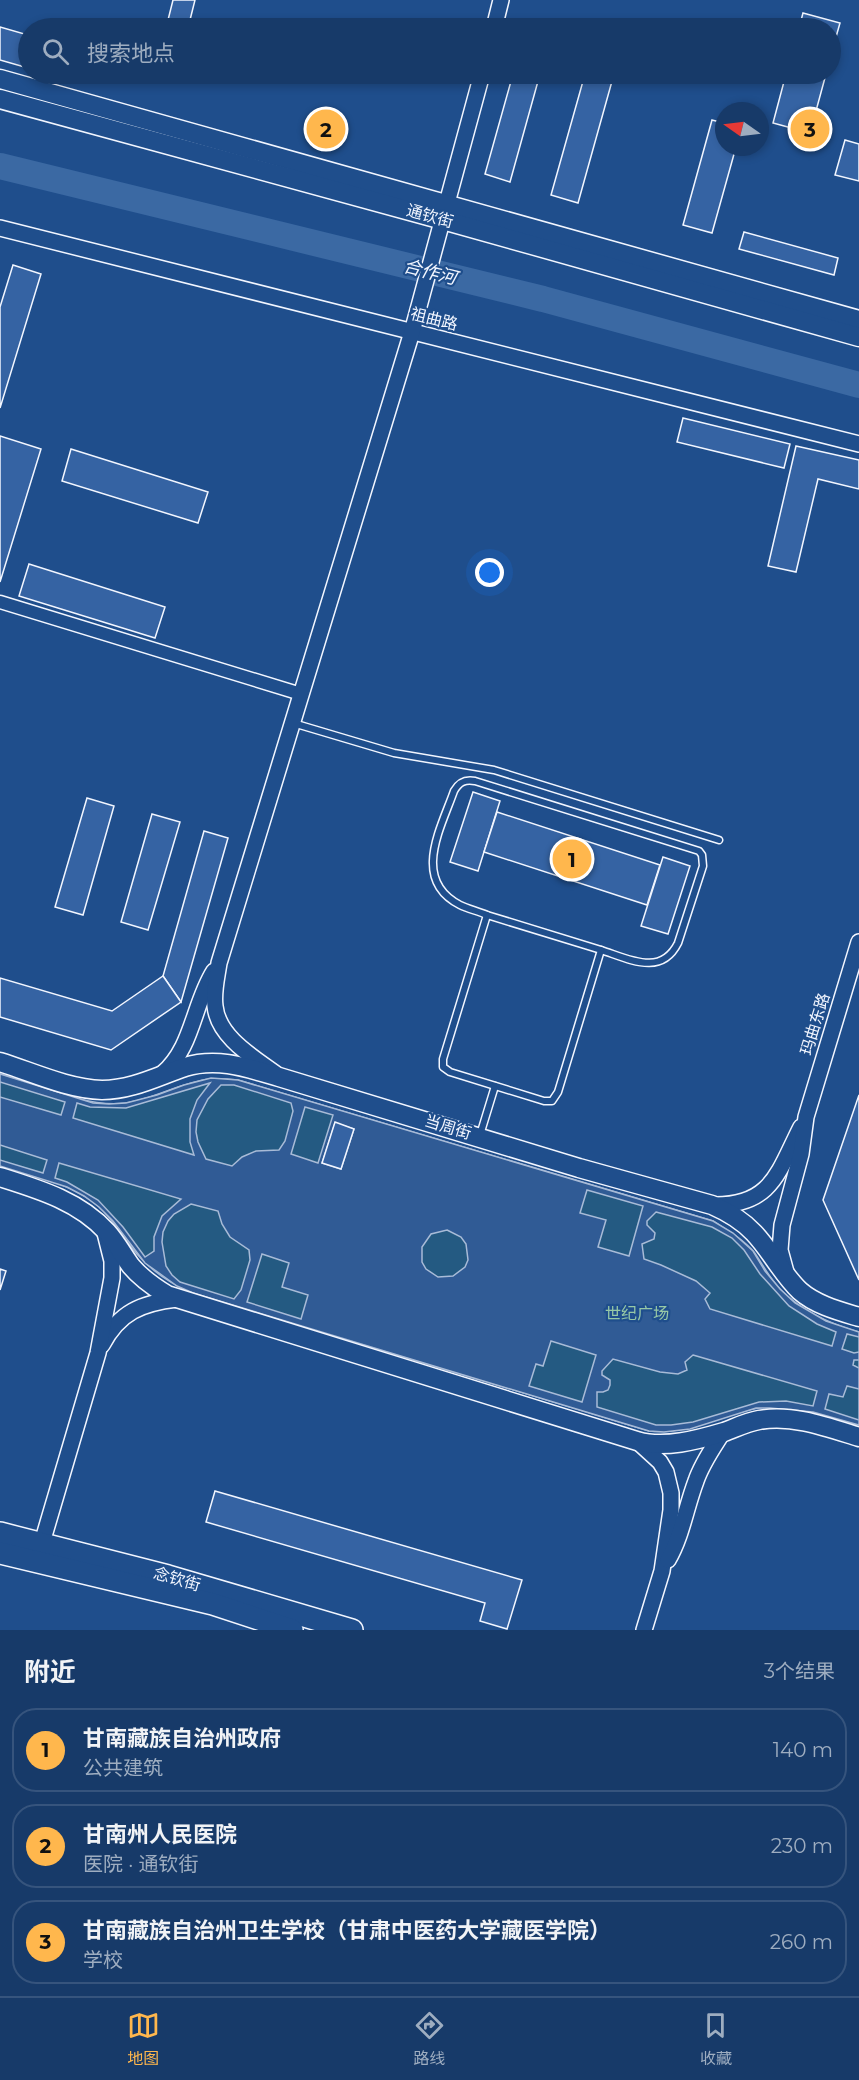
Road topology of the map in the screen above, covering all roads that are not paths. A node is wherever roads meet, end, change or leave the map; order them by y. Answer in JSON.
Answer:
{"nodes":[{"id":1,"x":501,"y":0,"type":"edge"},
{"id":2,"x":496,"y":18,"type":"edge"},
{"id":3,"x":0,"y":79,"type":"edge"},
{"id":4,"x":479,"y":84,"type":"edge"},
{"id":5,"x":0,"y":99,"type":"edge"},
{"id":6,"x":445,"y":212,"type":"junction"},
{"id":7,"x":0,"y":228,"type":"edge"},
{"id":8,"x":859,"y":320,"type":"edge"},
{"id":9,"x":412,"y":332,"type":"junction"},
{"id":10,"x":859,"y":337,"type":"edge"},
{"id":11,"x":859,"y":444,"type":"edge"},
{"id":12,"x":0,"y":602,"type":"edge"},
{"id":13,"x":301,"y":694,"type":"junction"},
{"id":14,"x":293,"y":723,"type":"junction"},
{"id":15,"x":719,"y":840,"type":"dead end"},
{"id":16,"x":487,"y":915,"type":"junction"},
{"id":17,"x":859,"y":942,"type":"edge"},
{"id":18,"x":601,"y":950,"type":"junction"},
{"id":19,"x":219,"y":963,"type":"junction"},
{"id":20,"x":0,"y":1062,"type":"edge"},
{"id":21,"x":279,"y":1077,"type":"junction"},
{"id":22,"x":153,"y":1079,"type":"junction"},
{"id":23,"x":495,"y":1086,"type":"junction"},
{"id":24,"x":806,"y":1117,"type":"junction"},
{"id":25,"x":480,"y":1137,"type":"junction"},
{"id":26,"x":0,"y":1177,"type":"edge"},
{"id":27,"x":712,"y":1205,"type":"junction"},
{"id":28,"x":104,"y":1229,"type":"junction"},
{"id":29,"x":788,"y":1278,"type":"junction"},
{"id":30,"x":177,"y":1299,"type":"junction"},
{"id":31,"x":859,"y":1317,"type":"edge"},
{"id":32,"x":98,"y":1353,"type":"junction"},
{"id":33,"x":723,"y":1432,"type":"junction"},
{"id":34,"x":859,"y":1437,"type":"edge"},
{"id":35,"x":637,"y":1441,"type":"junction"},
{"id":36,"x":0,"y":1533,"type":"edge"},
{"id":37,"x":39,"y":1552,"type":"junction"},
{"id":38,"x":0,"y":1553,"type":"edge"},
{"id":39,"x":662,"y":1571,"type":"junction"},
{"id":40,"x":292,"y":1630,"type":"edge"},
{"id":41,"x":352,"y":1630,"type":"edge"},
{"id":42,"x":644,"y":1630,"type":"edge"}],
"edges":[{"from":1,"to":2,"type":"street"},
{"from":3,"to":6,"type":"main road"},
{"from":4,"to":6,"type":"street"},
{"from":5,"to":6,"type":"main road","name":"通钦街"},
{"from":6,"to":8,"type":"main road"},
{"from":6,"to":9,"type":"street"},
{"from":6,"to":10,"type":"main road","name":"通钦街"},
{"from":7,"to":9,"type":"street","name":"祖曲路"},
{"from":9,"to":11,"type":"street","name":"祖曲路"},
{"from":9,"to":13,"type":"street"},
{"from":12,"to":13,"type":"street"},
{"from":13,"to":14,"type":"street"},
{"from":14,"to":15,"type":"lane"},
{"from":14,"to":19,"type":"street"},
{"from":16,"to":18,"type":"lane"},
{"from":16,"to":18,"type":"lane"},
{"from":16,"to":23,"type":"lane"},
{"from":17,"to":24,"type":"street","name":"玛曲东路"},
{"from":18,"to":23,"type":"lane"},
{"from":19,"to":21,"type":"street"},
{"from":19,"to":22,"type":"street"},
{"from":20,"to":22,"type":"main road","name":"当周街"},
{"from":21,"to":22,"type":"main road","name":"当周街"},
{"from":21,"to":25,"type":"main road","name":"当周街"},
{"from":23,"to":25,"type":"lane"},
{"from":24,"to":27,"type":"street"},
{"from":24,"to":29,"type":"street"},
{"from":25,"to":27,"type":"main road","name":"当周街"},
{"from":26,"to":28,"type":"main road"},
{"from":27,"to":29,"type":"main road","name":"当周街"},
{"from":28,"to":30,"type":"main road"},
{"from":28,"to":32,"type":"street"},
{"from":29,"to":31,"type":"main road","name":"当周街"},
{"from":30,"to":32,"type":"street"},
{"from":30,"to":35,"type":"main road"},
{"from":32,"to":37,"type":"street"},
{"from":33,"to":34,"type":"main road"},
{"from":33,"to":35,"type":"main road"},
{"from":33,"to":39,"type":"street"},
{"from":35,"to":39,"type":"street"},
{"from":36,"to":37,"type":"highway","name":"念钦街"},
{"from":37,"to":38,"type":"highway","name":"念钦街"},
{"from":37,"to":40,"type":"highway","name":"念钦街"},
{"from":37,"to":41,"type":"highway","name":"念钦街"},
{"from":39,"to":42,"type":"street"}]}
